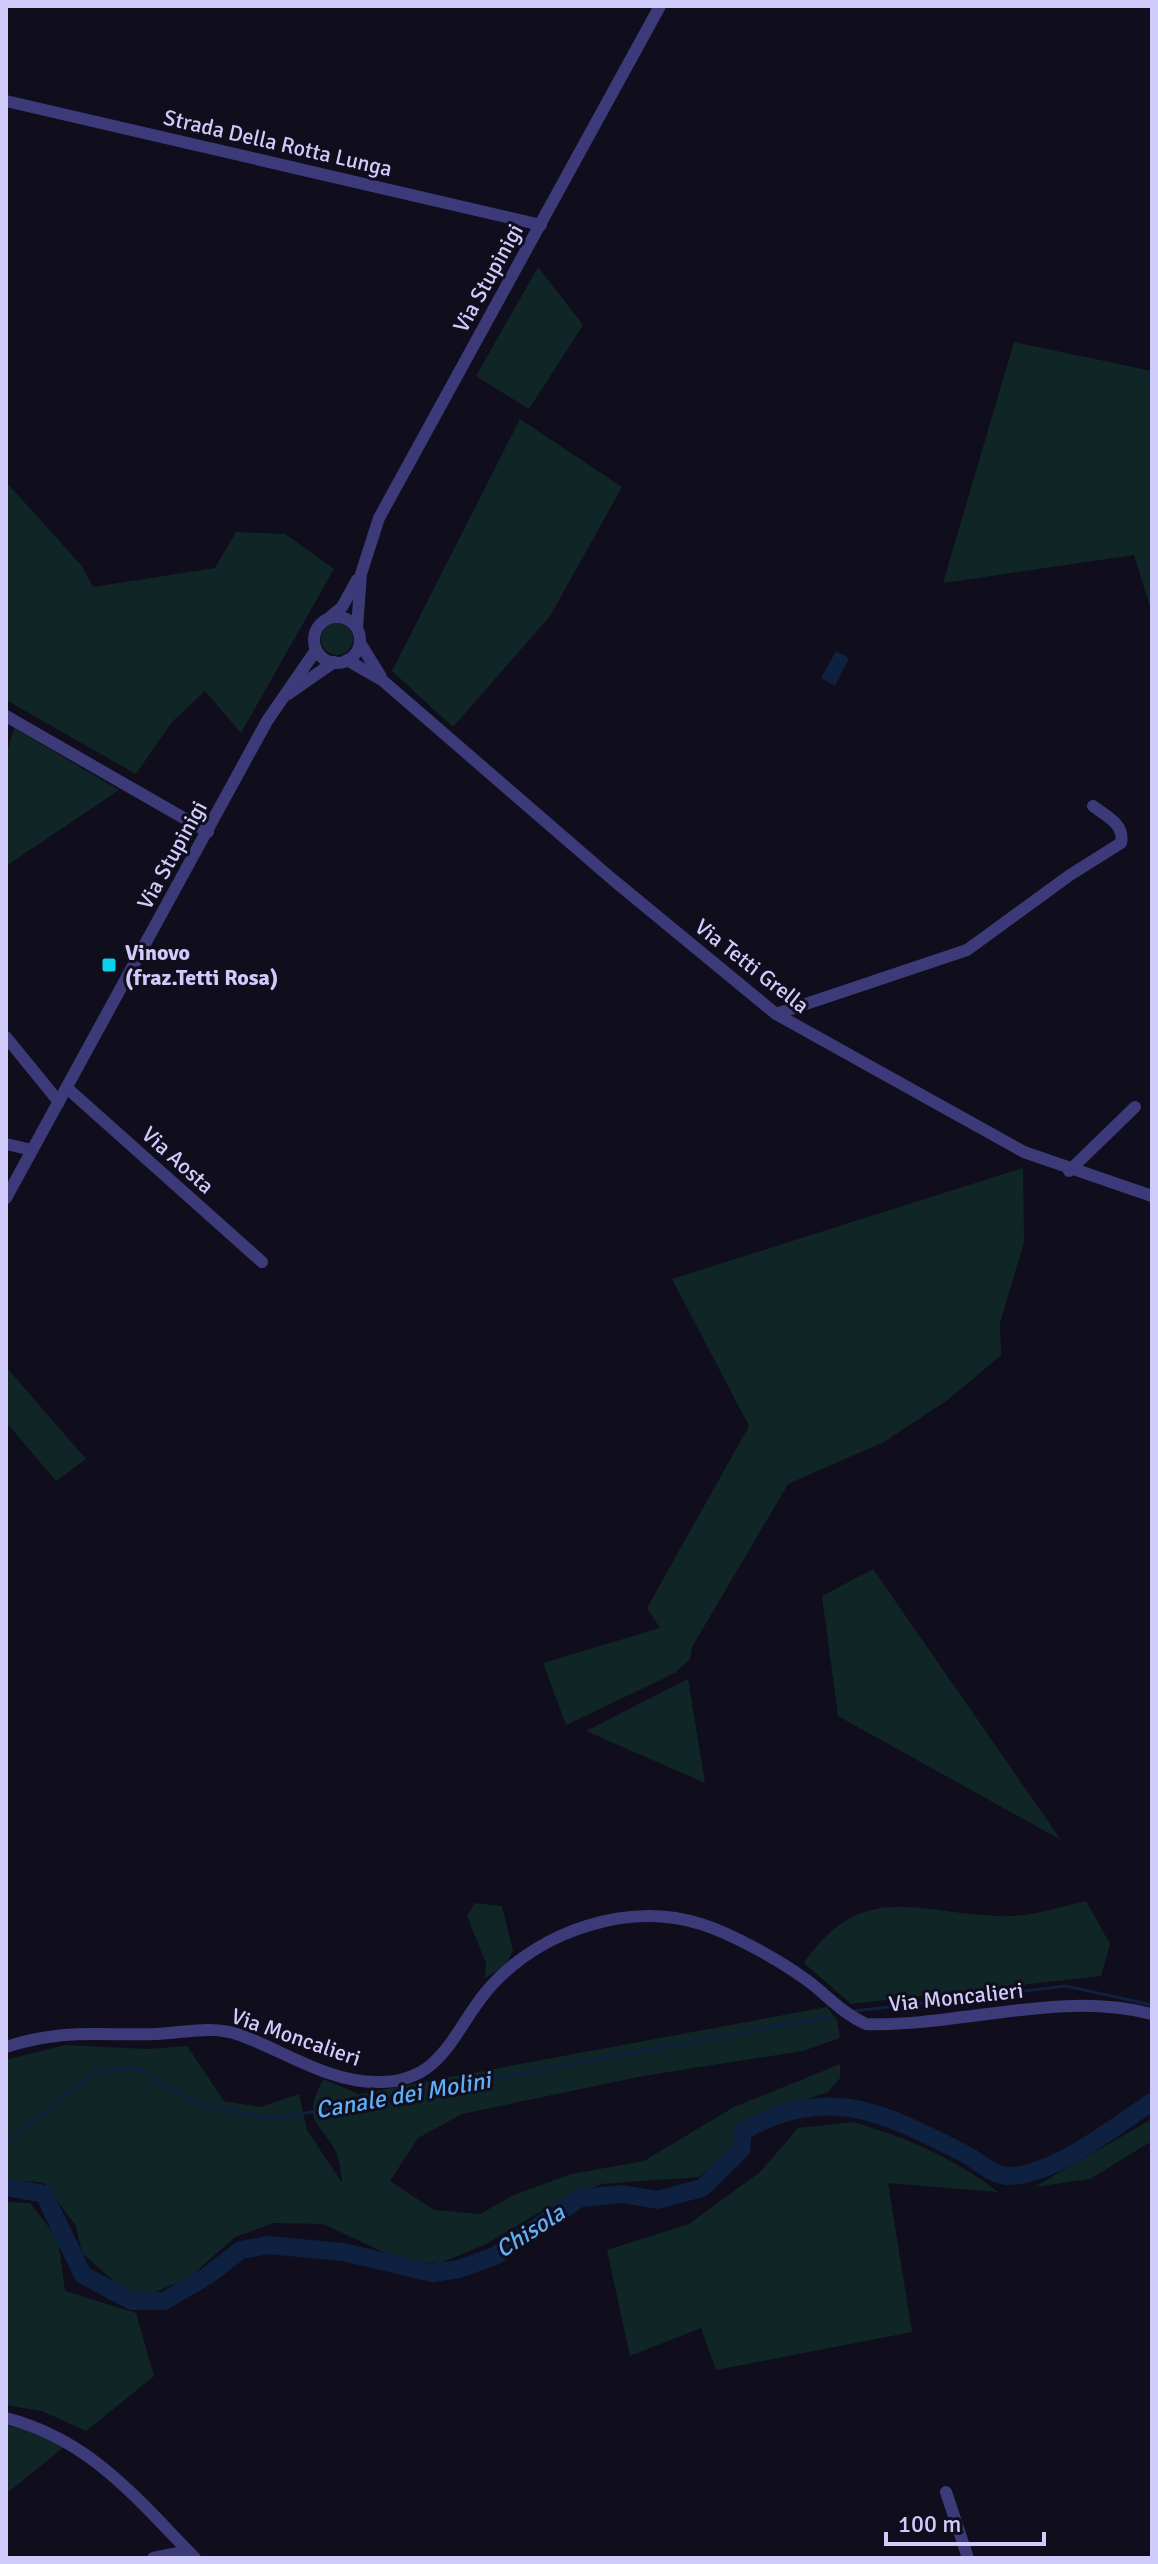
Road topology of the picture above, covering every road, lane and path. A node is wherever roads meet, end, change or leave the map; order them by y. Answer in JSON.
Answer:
{"nodes":[{"id":1,"x":660,"y":6,"type":"edge"},
{"id":2,"x":6,"y":101,"type":"edge"},
{"id":3,"x":541,"y":225,"type":"junction"},
{"id":4,"x":361,"y":574,"type":"junction"},
{"id":5,"x":330,"y":617,"type":"junction"},
{"id":6,"x":357,"y":628,"type":"junction"},
{"id":7,"x":360,"y":643,"type":"junction"},
{"id":8,"x":316,"y":650,"type":"junction"},
{"id":9,"x":341,"y":661,"type":"junction"},
{"id":10,"x":382,"y":680,"type":"junction"},
{"id":11,"x":277,"y":705,"type":"junction"},
{"id":12,"x":6,"y":716,"type":"edge"},
{"id":13,"x":1093,"y":806,"type":"dead end"},
{"id":14,"x":208,"y":832,"type":"junction"},
{"id":15,"x":776,"y":1014,"type":"junction"},
{"id":16,"x":6,"y":1037,"type":"edge"},
{"id":17,"x":67,"y":1088,"type":"junction"},
{"id":18,"x":59,"y":1102,"type":"junction"},
{"id":19,"x":1135,"y":1107,"type":"dead end"},
{"id":20,"x":6,"y":1144,"type":"edge"},
{"id":21,"x":32,"y":1150,"type":"junction"},
{"id":22,"x":1069,"y":1171,"type":"junction"},
{"id":23,"x":1152,"y":1196,"type":"edge"},
{"id":24,"x":6,"y":1198,"type":"edge"},
{"id":25,"x":262,"y":1262,"type":"dead end"},
{"id":26,"x":1152,"y":2014,"type":"edge"},
{"id":27,"x":6,"y":2047,"type":"edge"},
{"id":28,"x":6,"y":2418,"type":"edge"},
{"id":29,"x":946,"y":2492,"type":"dead end"},
{"id":30,"x":191,"y":2554,"type":"edge"},
{"id":31,"x":153,"y":2558,"type":"edge"},
{"id":32,"x":968,"y":2558,"type":"edge"}],
"edges":[{"from":1,"to":3,"type":"street","name":"Via Stupinigi"},
{"from":2,"to":3,"type":"street","name":"Strada Della Rotta Lunga"},
{"from":3,"to":4,"type":"street","name":"Via Stupinigi"},
{"from":4,"to":5,"type":"street","name":"Via Stupinigi"},
{"from":4,"to":6,"type":"street","name":"Via Stupinigi"},
{"from":5,"to":6,"type":"street"},
{"from":5,"to":8,"type":"street","name":"Via Stupinigi"},
{"from":6,"to":7,"type":"street","name":"Via Stupinigi"},
{"from":7,"to":9,"type":"street","name":"Via Stupinigi"},
{"from":7,"to":10,"type":"street","name":"Via Tetti Grella"},
{"from":8,"to":9,"type":"street"},
{"from":8,"to":11,"type":"street","name":"Via Stupinigi"},
{"from":9,"to":10,"type":"street","name":"Via Tetti Grella"},
{"from":9,"to":11,"type":"street","name":"Via Stupinigi"},
{"from":10,"to":15,"type":"street","name":"Via Tetti Grella"},
{"from":11,"to":14,"type":"street","name":"Via Stupinigi"},
{"from":12,"to":14,"type":"street"},
{"from":13,"to":15,"type":"street"},
{"from":14,"to":17,"type":"street","name":"Via Stupinigi"},
{"from":15,"to":22,"type":"street","name":"Via Tetti Grella"},
{"from":16,"to":18,"type":"street"},
{"from":17,"to":18,"type":"street","name":"Via Stupinigi"},
{"from":17,"to":25,"type":"street","name":"Via Aosta"},
{"from":18,"to":21,"type":"street","name":"Via Stupinigi"},
{"from":19,"to":22,"type":"street"},
{"from":20,"to":21,"type":"street"},
{"from":21,"to":24,"type":"street","name":"Via Stupinigi"},
{"from":22,"to":23,"type":"street","name":"Via Tetti Grella"},
{"from":26,"to":27,"type":"street","name":"Via Moncalieri"},
{"from":28,"to":30,"type":"street"},
{"from":29,"to":32,"type":"street"},
{"from":30,"to":31,"type":"street"}]}
